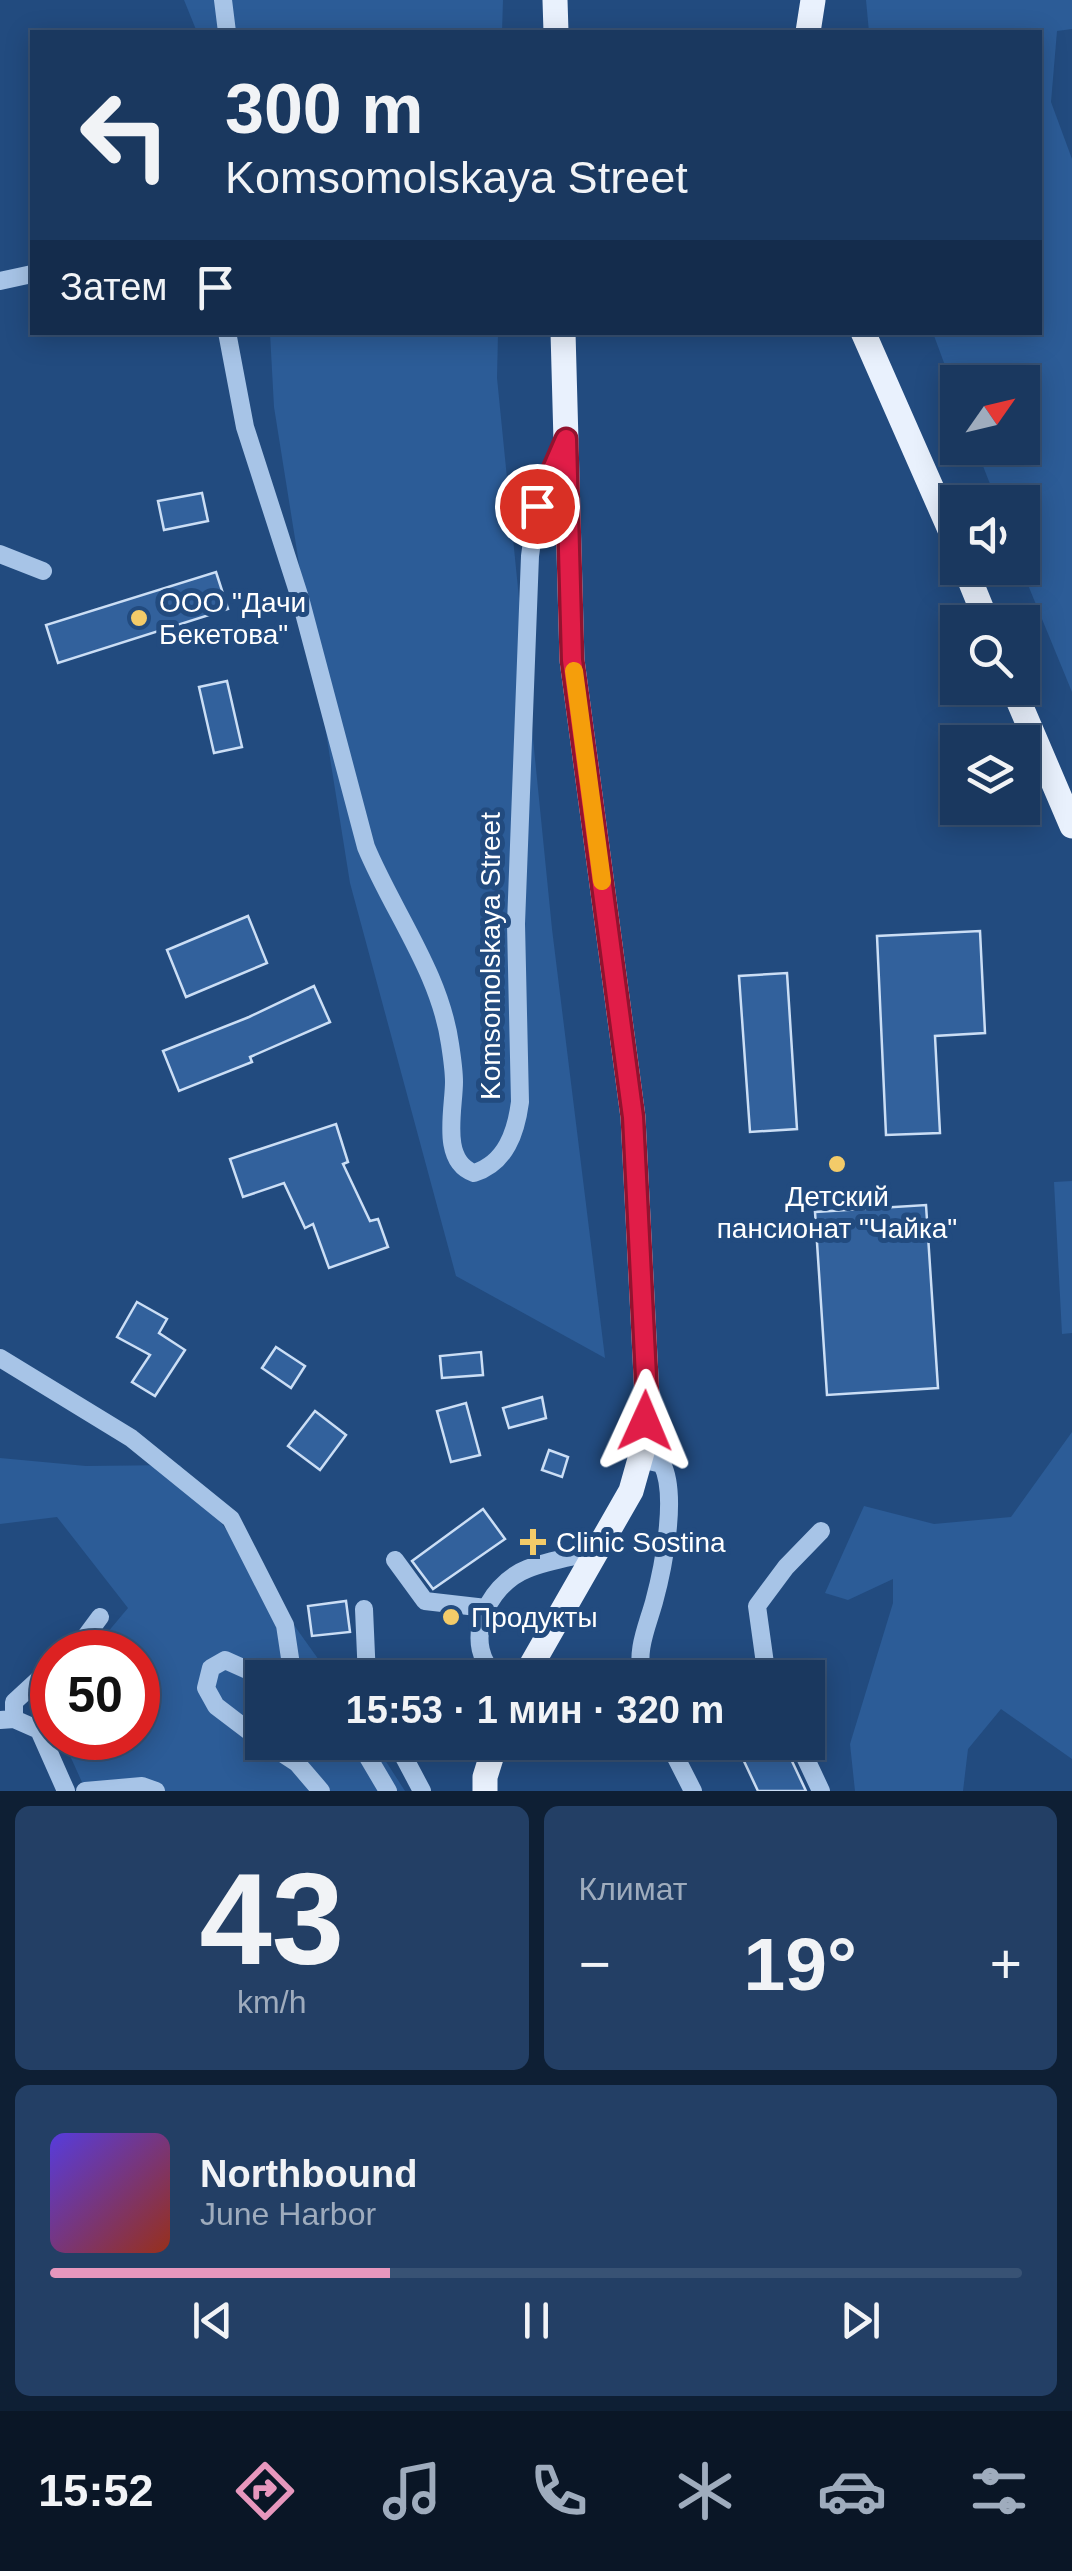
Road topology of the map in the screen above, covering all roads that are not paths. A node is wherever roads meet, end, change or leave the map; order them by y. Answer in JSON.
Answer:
{"nodes":[{"id":1,"x":223,"y":0,"type":"edge"},
{"id":2,"x":556,"y":0,"type":"edge"},
{"id":3,"x":813,"y":0,"type":"edge"},
{"id":4,"x":227,"y":30,"type":"edge"},
{"id":5,"x":556,"y":30,"type":"edge"},
{"id":6,"x":808,"y":30,"type":"edge"},
{"id":7,"x":30,"y":274,"type":"edge"},
{"id":8,"x":0,"y":281,"type":"edge"},
{"id":9,"x":228,"y":335,"type":"edge"},
{"id":10,"x":563,"y":335,"type":"edge"},
{"id":11,"x":864,"y":335,"type":"edge"},
{"id":12,"x":566,"y":439,"type":"junction"},
{"id":13,"x":940,"y":507,"type":"edge"},
{"id":14,"x":0,"y":554,"type":"edge"},
{"id":15,"x":43,"y":571,"type":"dead end"},
{"id":16,"x":1019,"y":705,"type":"edge"},
{"id":17,"x":1072,"y":826,"type":"edge"},
{"id":18,"x":0,"y":1358,"type":"edge"},
{"id":19,"x":640,"y":1459,"type":"junction"},
{"id":20,"x":820,"y":1531,"type":"dead end"},
{"id":21,"x":596,"y":1551,"type":"junction"},
{"id":22,"x":394,"y":1560,"type":"dead end"},
{"id":23,"x":486,"y":1608,"type":"junction"},
{"id":24,"x":364,"y":1609,"type":"dead end"},
{"id":25,"x":100,"y":1617,"type":"dead end"},
{"id":26,"x":90,"y":1630,"type":"edge"},
{"id":27,"x":290,"y":1660,"type":"edge"},
{"id":28,"x":366,"y":1660,"type":"edge"},
{"id":29,"x":484,"y":1660,"type":"edge"},
{"id":30,"x":534,"y":1660,"type":"edge"},
{"id":31,"x":638,"y":1660,"type":"edge"},
{"id":32,"x":764,"y":1660,"type":"edge"},
{"id":33,"x":245,"y":1669,"type":"edge"},
{"id":34,"x":30,"y":1687,"type":"edge"},
{"id":35,"x":7,"y":1719,"type":"edge"},
{"id":36,"x":245,"y":1728,"type":"edge"},
{"id":37,"x":292,"y":1760,"type":"edge"},
{"id":38,"x":370,"y":1760,"type":"edge"},
{"id":39,"x":404,"y":1760,"type":"edge"},
{"id":40,"x":490,"y":1760,"type":"edge"},
{"id":41,"x":677,"y":1760,"type":"edge"},
{"id":42,"x":806,"y":1760,"type":"edge"},
{"id":43,"x":66,"y":1791,"type":"edge"},
{"id":44,"x":85,"y":1791,"type":"edge"},
{"id":45,"x":156,"y":1791,"type":"edge"},
{"id":46,"x":321,"y":1791,"type":"edge"},
{"id":47,"x":388,"y":1791,"type":"edge"},
{"id":48,"x":422,"y":1791,"type":"edge"},
{"id":49,"x":485,"y":1791,"type":"edge"},
{"id":50,"x":693,"y":1791,"type":"edge"},
{"id":51,"x":821,"y":1791,"type":"edge"}],
"edges":[{"from":1,"to":4,"type":"street"},
{"from":2,"to":5,"type":"main road"},
{"from":3,"to":6,"type":"main road"},
{"from":7,"to":8,"type":"street"},
{"from":9,"to":12,"type":"street","name":"Komsomolskaya Street"},
{"from":10,"to":12,"type":"main road","name":"Komsomolskaya Street"},
{"from":11,"to":13,"type":"main road"},
{"from":12,"to":19,"type":"main road","name":"Komsomolskaya Street"},
{"from":14,"to":15,"type":"street"},
{"from":16,"to":17,"type":"main road"},
{"from":18,"to":27,"type":"street"},
{"from":19,"to":21,"type":"main road","name":"Komsomolskaya Street"},
{"from":19,"to":31,"type":"street"},
{"from":20,"to":32,"type":"street"},
{"from":21,"to":23,"type":"street"},
{"from":21,"to":30,"type":"main road","name":"Komsomolskaya Street"},
{"from":22,"to":23,"type":"street"},
{"from":23,"to":29,"type":"street"},
{"from":24,"to":28,"type":"street"},
{"from":25,"to":26,"type":"street"},
{"from":33,"to":36,"type":"street"},
{"from":34,"to":35,"type":"street"},
{"from":35,"to":43,"type":"street"},
{"from":37,"to":46,"type":"street"},
{"from":38,"to":47,"type":"street"},
{"from":39,"to":48,"type":"street"},
{"from":40,"to":49,"type":"main road"},
{"from":41,"to":50,"type":"street"},
{"from":42,"to":51,"type":"street"},
{"from":44,"to":45,"type":"street"}]}
